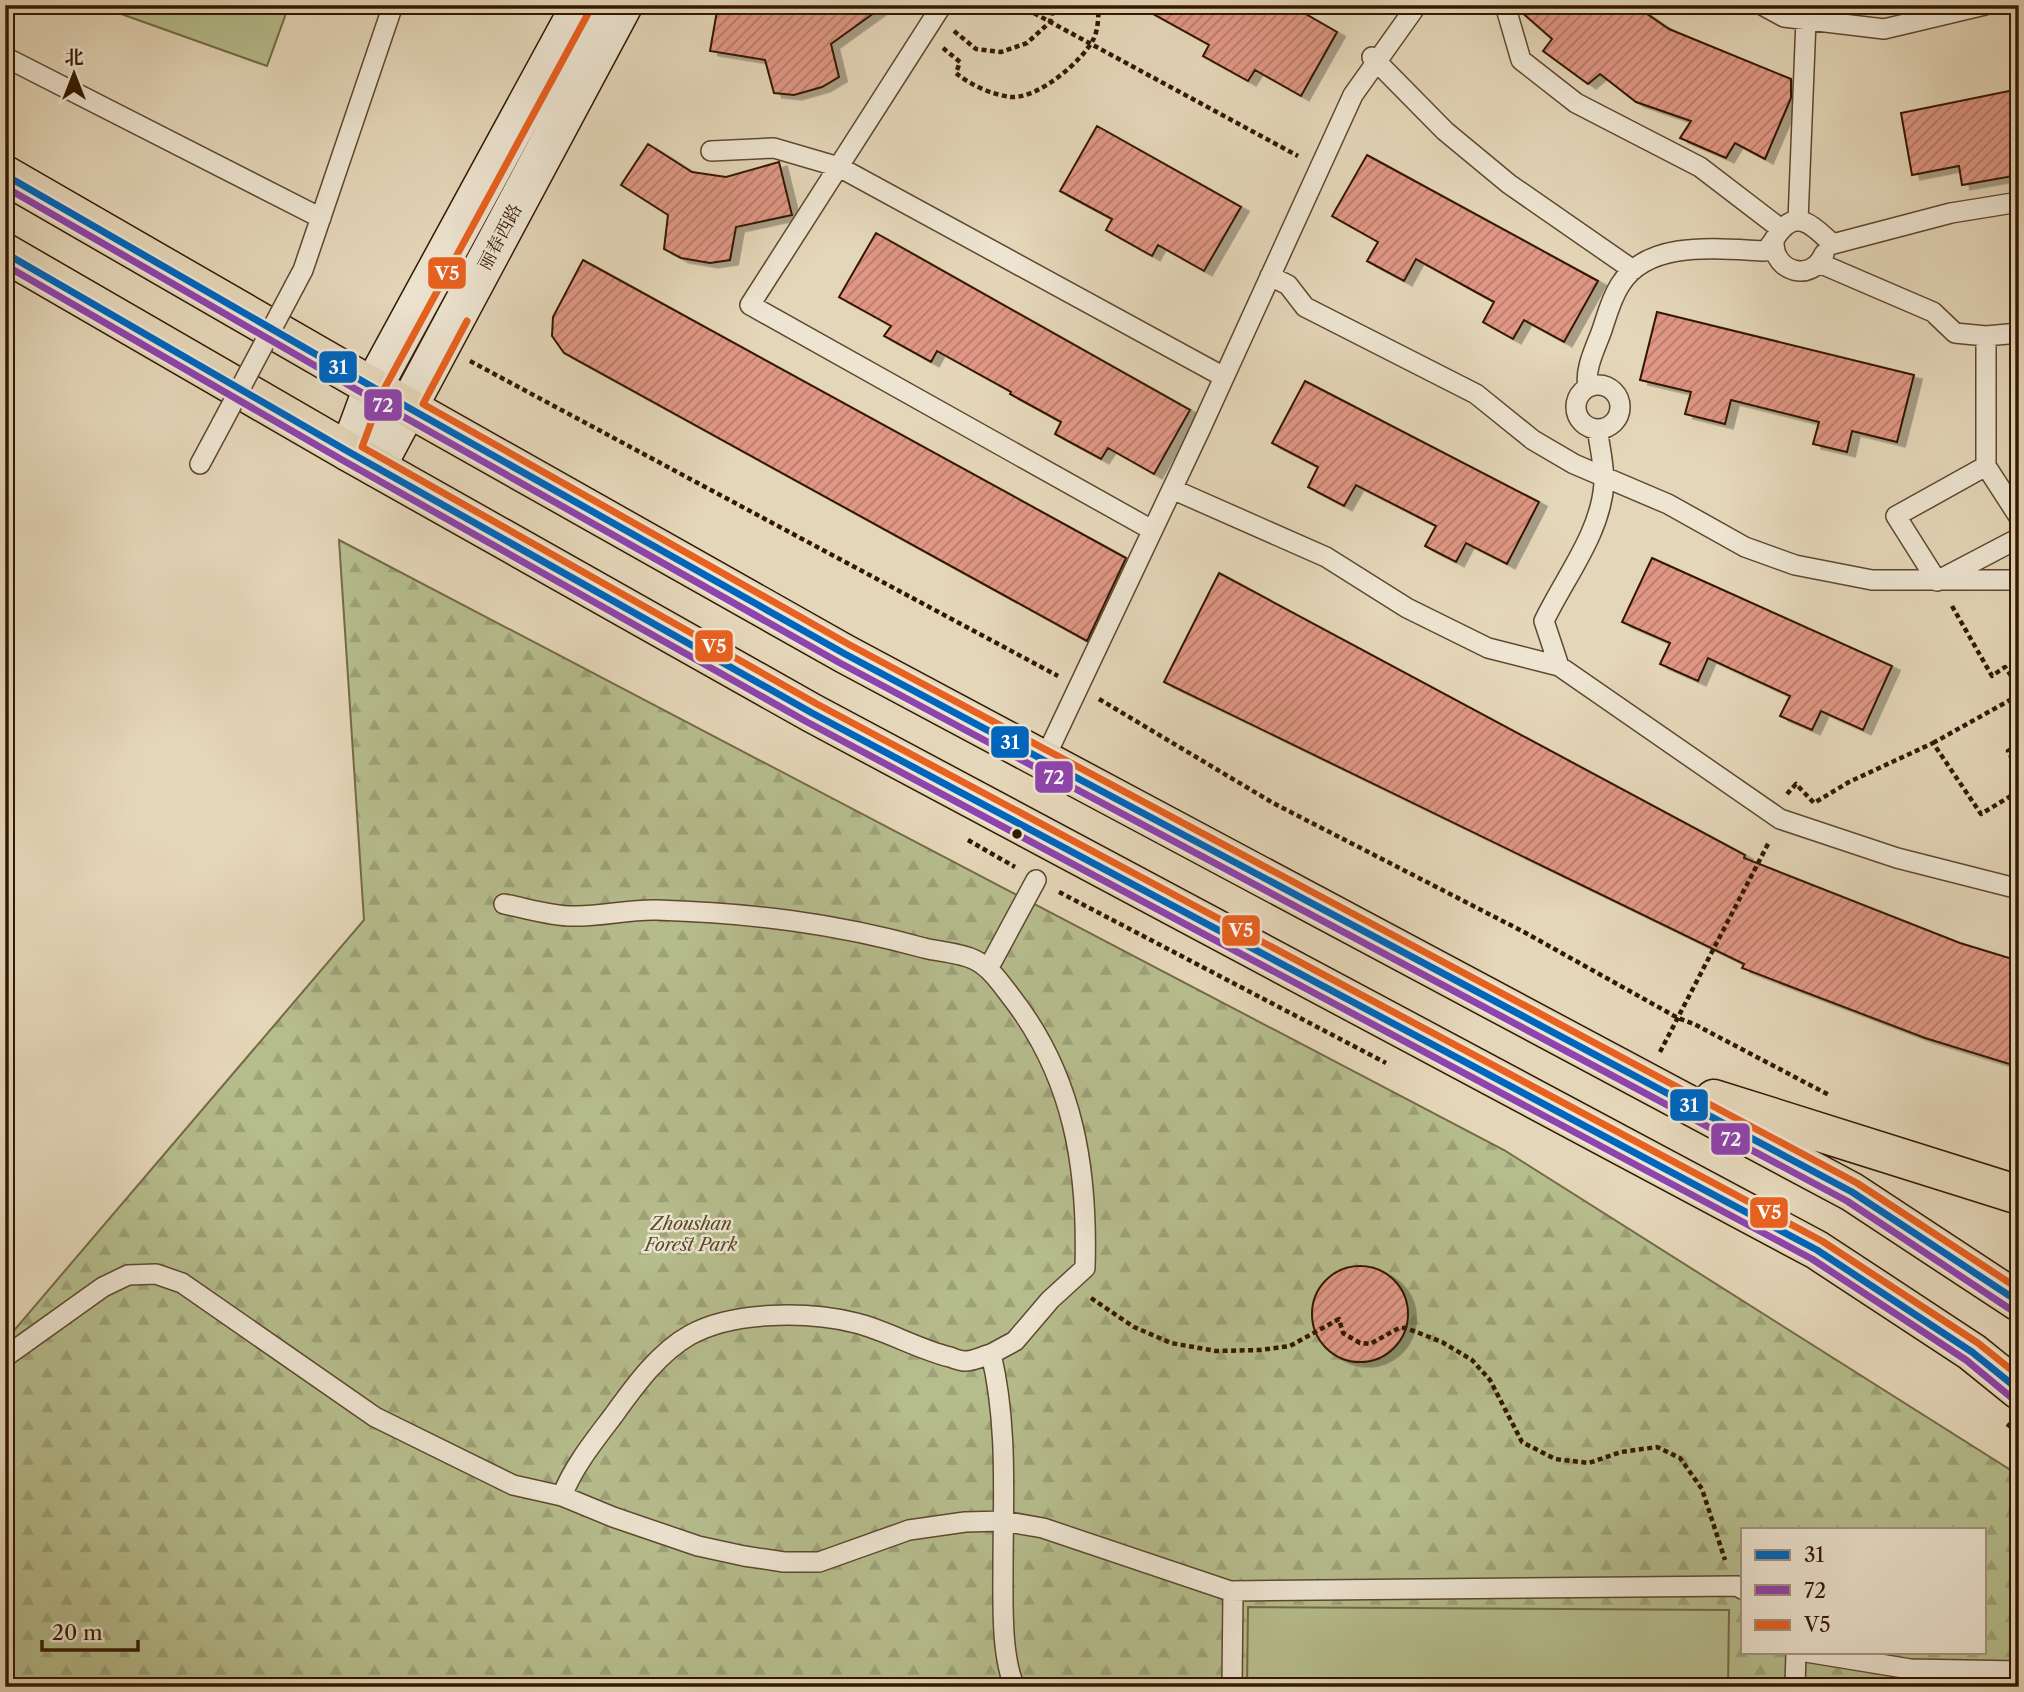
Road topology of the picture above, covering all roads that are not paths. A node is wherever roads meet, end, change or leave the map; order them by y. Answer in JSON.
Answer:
{"nodes":[{"id":1,"x":393,"y":5,"type":"edge"},
{"id":2,"x":581,"y":5,"type":"edge"},
{"id":3,"x":623,"y":5,"type":"edge"},
{"id":4,"x":942,"y":5,"type":"edge"},
{"id":5,"x":1505,"y":5,"type":"edge"},
{"id":6,"x":1762,"y":5,"type":"edge"},
{"id":7,"x":1985,"y":5,"type":"edge"},
{"id":8,"x":1415,"y":6,"type":"edge"},
{"id":9,"x":1806,"y":20,"type":"junction"},
{"id":10,"x":5,"y":57,"type":"edge"},
{"id":11,"x":1375,"y":59,"type":"junction"},
{"id":12,"x":711,"y":151,"type":"dead end"},
{"id":13,"x":839,"y":167,"type":"junction"},
{"id":14,"x":5,"y":175,"type":"edge"},
{"id":15,"x":2019,"y":202,"type":"edge"},
{"id":16,"x":321,"y":218,"type":"junction"},
{"id":17,"x":1779,"y":240,"type":"junction"},
{"id":18,"x":1825,"y":249,"type":"junction"},
{"id":19,"x":5,"y":253,"type":"edge"},
{"id":20,"x":1633,"y":270,"type":"junction"},
{"id":21,"x":1270,"y":275,"type":"junction"},
{"id":22,"x":2019,"y":333,"type":"edge"},
{"id":23,"x":1986,"y":336,"type":"junction"},
{"id":24,"x":1224,"y":377,"type":"junction"},
{"id":25,"x":373,"y":387,"type":"junction"},
{"id":26,"x":1588,"y":387,"type":"junction"},
{"id":27,"x":409,"y":408,"type":"junction"},
{"id":28,"x":1597,"y":429,"type":"junction"},
{"id":29,"x":362,"y":459,"type":"junction"},
{"id":30,"x":200,"y":464,"type":"dead end"},
{"id":31,"x":1986,"y":466,"type":"junction"},
{"id":32,"x":1604,"y":476,"type":"junction"},
{"id":33,"x":1172,"y":489,"type":"junction"},
{"id":34,"x":2019,"y":517,"type":"edge"},
{"id":35,"x":1152,"y":530,"type":"junction"},
{"id":36,"x":2019,"y":538,"type":"edge"},
{"id":37,"x":2019,"y":580,"type":"edge"},
{"id":38,"x":1937,"y":581,"type":"junction"},
{"id":39,"x":1559,"y":666,"type":"junction"},
{"id":40,"x":1044,"y":760,"type":"junction"},
{"id":41,"x":1036,"y":880,"type":"dead end"},
{"id":42,"x":2019,"y":889,"type":"edge"},
{"id":43,"x":504,"y":904,"type":"dead end"},
{"id":44,"x":988,"y":969,"type":"junction"},
{"id":45,"x":1636,"y":1074,"type":"junction"},
{"id":46,"x":2019,"y":1195,"type":"edge"},
{"id":47,"x":2019,"y":1302,"type":"edge"},
{"id":48,"x":991,"y":1354,"type":"junction"},
{"id":49,"x":5,"y":1357,"type":"edge"},
{"id":50,"x":2019,"y":1390,"type":"edge"},
{"id":51,"x":562,"y":1496,"type":"junction"},
{"id":52,"x":1003,"y":1521,"type":"junction"},
{"id":53,"x":1740,"y":1587,"type":"edge"},
{"id":54,"x":1233,"y":1591,"type":"junction"},
{"id":55,"x":1796,"y":1654,"type":"edge"},
{"id":56,"x":1818,"y":1654,"type":"edge"},
{"id":57,"x":2019,"y":1671,"type":"edge"},
{"id":58,"x":1015,"y":1687,"type":"edge"},
{"id":59,"x":1232,"y":1687,"type":"edge"},
{"id":60,"x":1795,"y":1687,"type":"edge"}],
"edges":[{"from":1,"to":16,"type":"lane"},
{"from":2,"to":25,"type":"main road"},
{"from":3,"to":27,"type":"main road","name":"丽春西路"},
{"from":4,"to":13,"type":"lane"},
{"from":5,"to":17,"type":"lane"},
{"from":6,"to":9,"type":"lane"},
{"from":7,"to":9,"type":"lane"},
{"from":8,"to":11,"type":"lane"},
{"from":9,"to":17,"type":"lane"},
{"from":10,"to":16,"type":"lane"},
{"from":11,"to":20,"type":"lane"},
{"from":11,"to":21,"type":"lane"},
{"from":12,"to":13,"type":"lane"},
{"from":13,"to":24,"type":"lane"},
{"from":13,"to":35,"type":"lane"},
{"from":14,"to":25,"type":"main road"},
{"from":15,"to":18,"type":"lane"},
{"from":16,"to":30,"type":"lane","bridge":true},
{"from":17,"to":18,"type":"lane"},
{"from":17,"to":18,"type":"lane"},
{"from":17,"to":20,"type":"lane"},
{"from":18,"to":23,"type":"lane"},
{"from":19,"to":29,"type":"main road"},
{"from":20,"to":26,"type":"lane"},
{"from":21,"to":24,"type":"lane"},
{"from":21,"to":32,"type":"lane"},
{"from":22,"to":23,"type":"lane"},
{"from":23,"to":31,"type":"lane"},
{"from":24,"to":33,"type":"lane"},
{"from":25,"to":27,"type":"main road"},
{"from":25,"to":29,"type":"main road"},
{"from":26,"to":28,"type":"lane"},
{"from":26,"to":28,"type":"lane"},
{"from":27,"to":29,"type":"main road","name":"丽春西路"},
{"from":27,"to":40,"type":"main road"},
{"from":28,"to":32,"type":"lane"},
{"from":29,"to":50,"type":"main road"},
{"from":31,"to":34,"type":"lane"},
{"from":31,"to":38,"type":"lane"},
{"from":32,"to":38,"type":"lane"},
{"from":32,"to":39,"type":"lane"},
{"from":33,"to":35,"type":"lane"},
{"from":33,"to":39,"type":"lane"},
{"from":35,"to":40,"type":"lane"},
{"from":36,"to":38,"type":"lane"},
{"from":37,"to":38,"type":"lane"},
{"from":39,"to":42,"type":"lane"},
{"from":40,"to":45,"type":"main road"},
{"from":41,"to":44,"type":"lane"},
{"from":43,"to":44,"type":"lane"},
{"from":44,"to":48,"type":"lane"},
{"from":45,"to":46,"type":"main road"},
{"from":45,"to":47,"type":"main road"},
{"from":48,"to":51,"type":"lane"},
{"from":48,"to":52,"type":"lane"},
{"from":49,"to":51,"type":"lane"},
{"from":51,"to":52,"type":"lane"},
{"from":52,"to":54,"type":"lane"},
{"from":52,"to":58,"type":"lane"},
{"from":53,"to":54,"type":"lane"},
{"from":54,"to":59,"type":"lane"},
{"from":55,"to":60,"type":"lane"},
{"from":56,"to":57,"type":"lane"}]}
